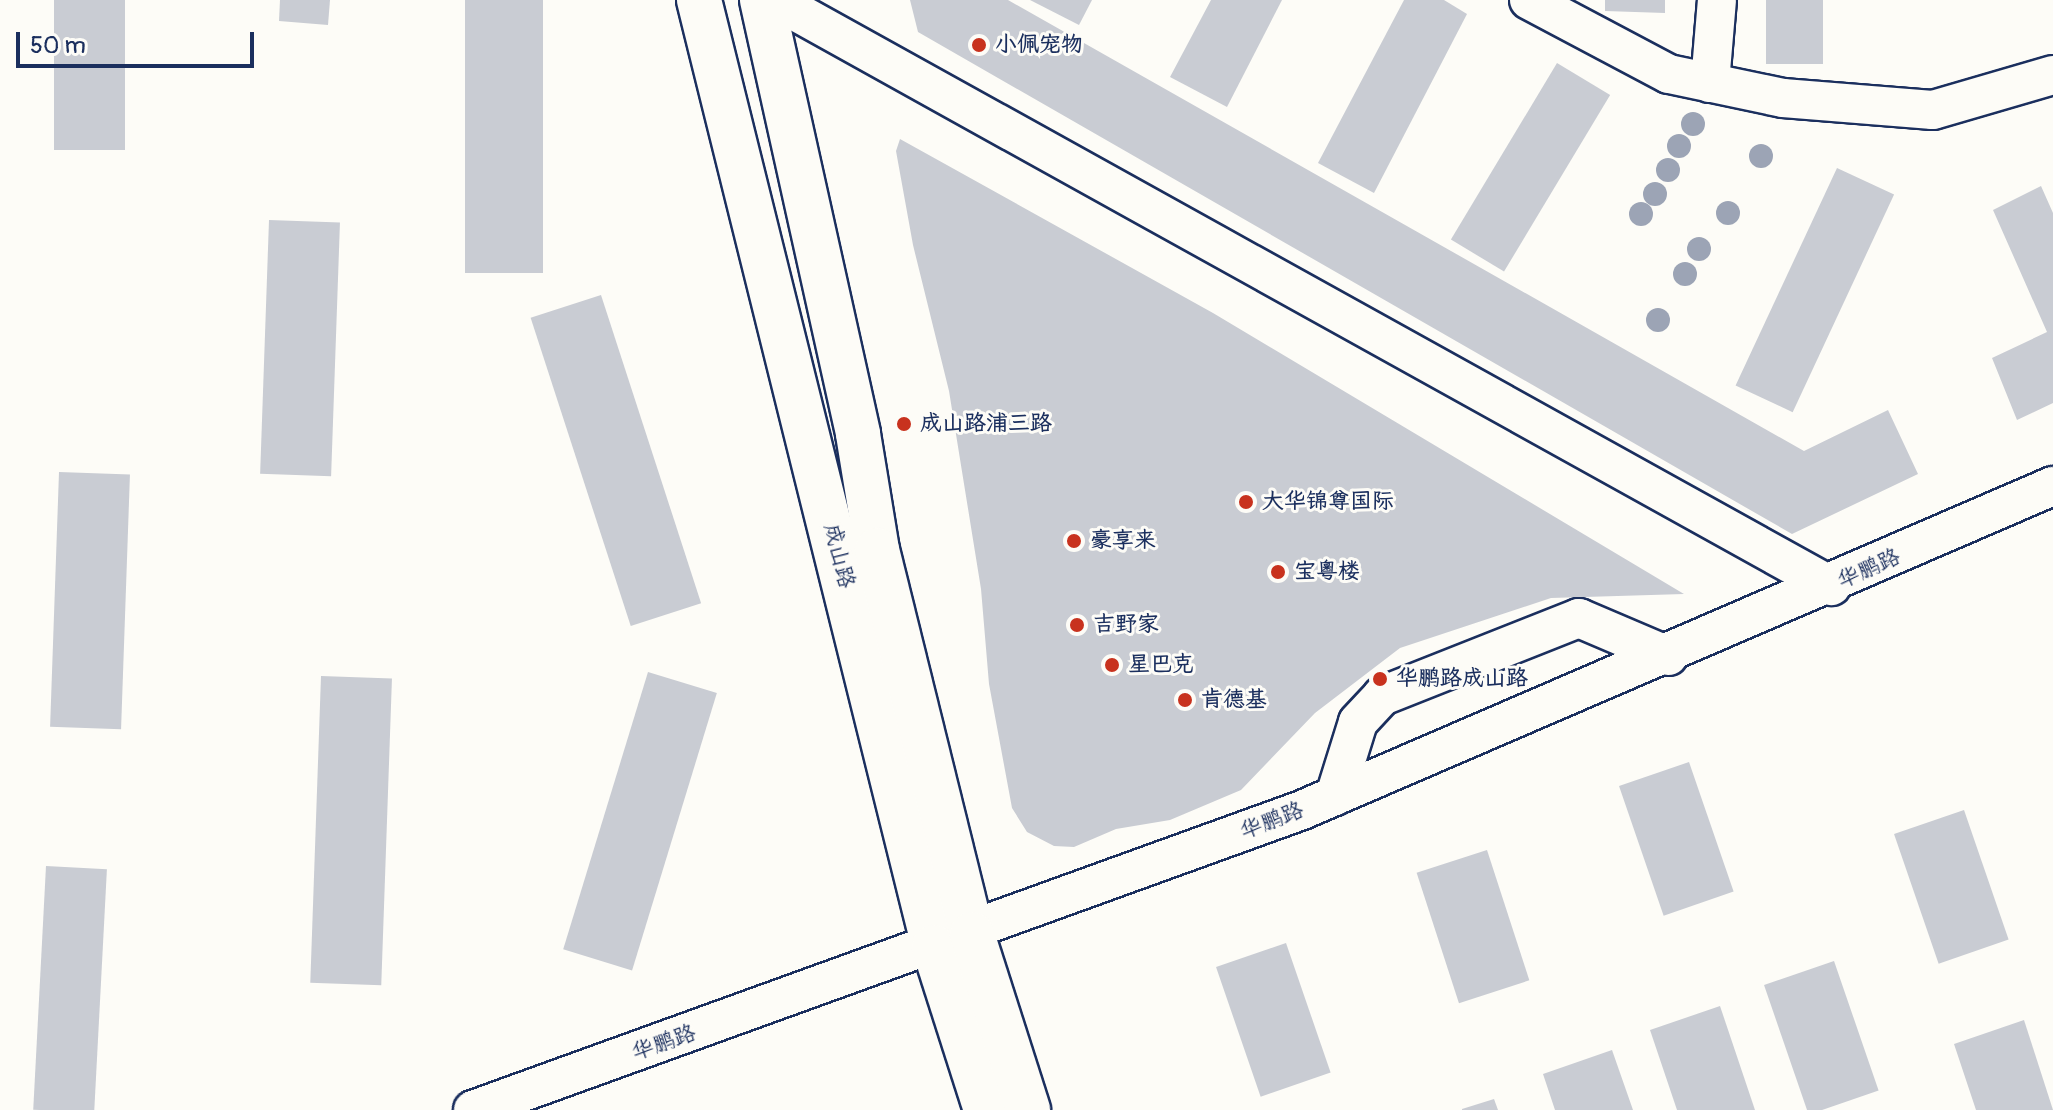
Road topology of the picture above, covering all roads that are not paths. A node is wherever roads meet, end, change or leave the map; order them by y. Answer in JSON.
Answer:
{"nodes":[{"id":1,"x":699,"y":0,"type":"edge"},
{"id":2,"x":762,"y":0,"type":"edge"},
{"id":3,"x":775,"y":0,"type":"edge"},
{"id":4,"x":1529,"y":0,"type":"edge"},
{"id":5,"x":1717,"y":0,"type":"edge"},
{"id":6,"x":2053,"y":75,"type":"edge"},
{"id":7,"x":1710,"y":83,"type":"junction"},
{"id":8,"x":2053,"y":486,"type":"edge"},
{"id":9,"x":1831,"y":586,"type":"junction"},
{"id":10,"x":1668,"y":656,"type":"junction"},
{"id":11,"x":1335,"y":796,"type":"junction"},
{"id":12,"x":953,"y":940,"type":"junction"},
{"id":13,"x":473,"y":1110,"type":"edge"},
{"id":14,"x":986,"y":1110,"type":"edge"},
{"id":15,"x":1028,"y":1110,"type":"edge"}],
"edges":[{"from":1,"to":12,"type":"main road","name":"成山路"},
{"from":2,"to":12,"type":"main road","name":"成山路"},
{"from":3,"to":9,"type":"street"},
{"from":4,"to":7,"type":"street"},
{"from":5,"to":7,"type":"street"},
{"from":6,"to":7,"type":"street"},
{"from":8,"to":9,"type":"street","name":"华鹏路"},
{"from":9,"to":10,"type":"street","name":"华鹏路"},
{"from":10,"to":11,"type":"street","name":"华鹏路"},
{"from":10,"to":11,"type":"street"},
{"from":11,"to":12,"type":"street","name":"华鹏路"},
{"from":12,"to":13,"type":"street","name":"华鹏路"},
{"from":12,"to":14,"type":"main road","name":"成山路"},
{"from":12,"to":15,"type":"main road","name":"成山路"}]}
